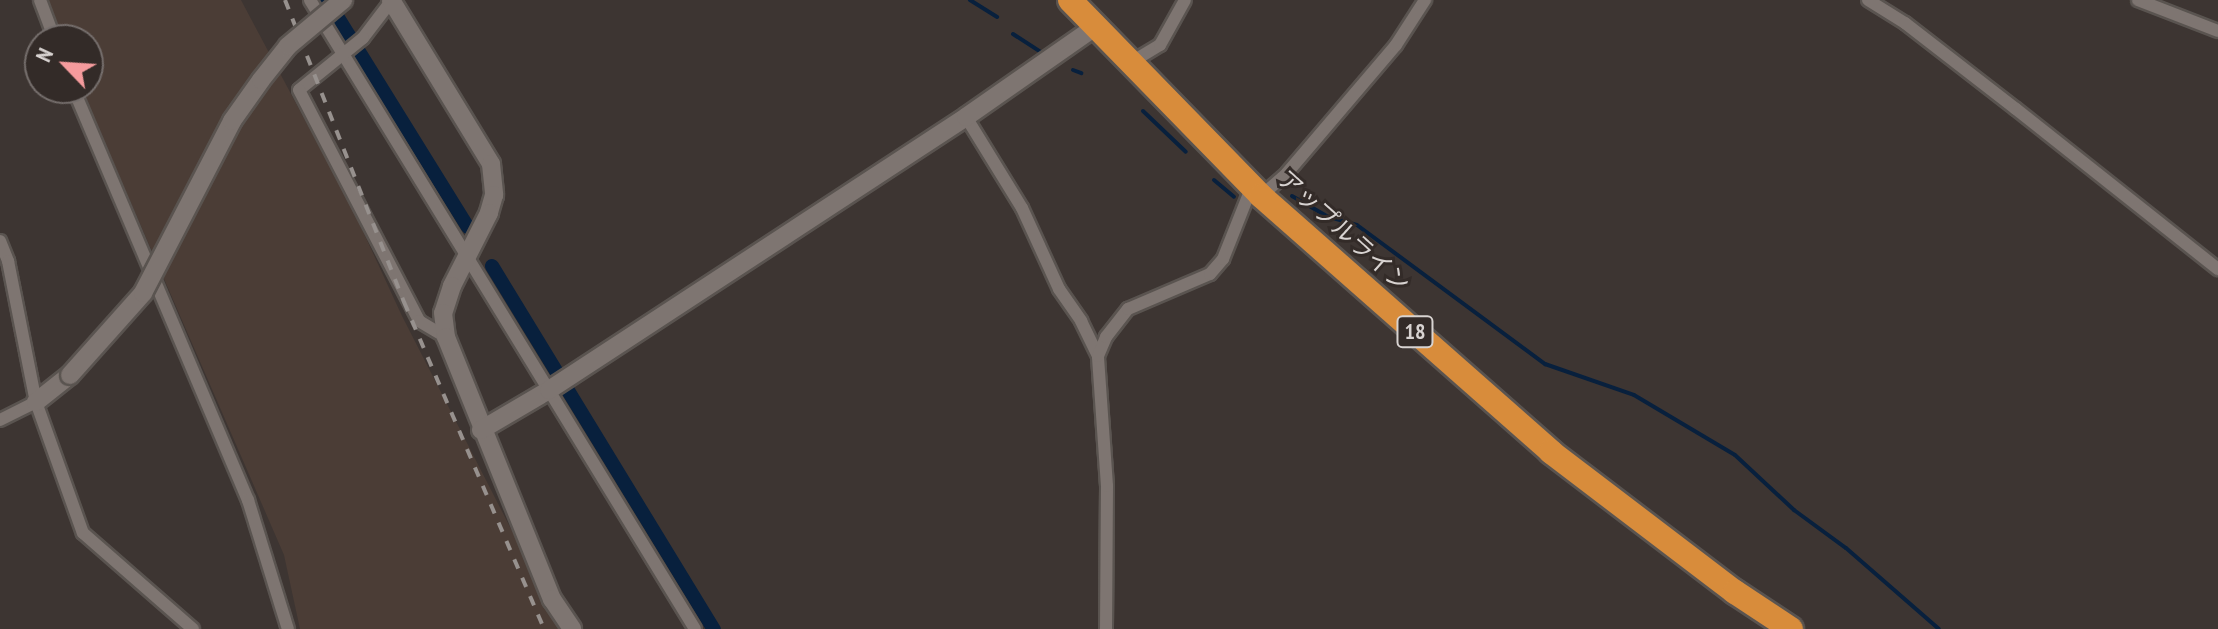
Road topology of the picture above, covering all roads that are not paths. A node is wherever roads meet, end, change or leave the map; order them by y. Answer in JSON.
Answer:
{"nodes":[{"id":1,"x":40,"y":0,"type":"edge"},
{"id":2,"x":310,"y":0,"type":"edge"},
{"id":3,"x":343,"y":0,"type":"edge"},
{"id":4,"x":392,"y":0,"type":"edge"},
{"id":5,"x":1070,"y":0,"type":"edge"},
{"id":6,"x":1185,"y":0,"type":"edge"},
{"id":7,"x":1425,"y":0,"type":"edge"},
{"id":8,"x":1868,"y":0,"type":"edge"},
{"id":9,"x":2138,"y":0,"type":"edge"},
{"id":10,"x":49,"y":24,"type":"edge"},
{"id":11,"x":1095,"y":27,"type":"junction"},
{"id":12,"x":2218,"y":31,"type":"edge"},
{"id":13,"x":345,"y":50,"type":"junction"},
{"id":14,"x":1130,"y":63,"type":"junction"},
{"id":15,"x":80,"y":104,"type":"edge"},
{"id":16,"x":966,"y":117,"type":"junction"},
{"id":17,"x":1257,"y":191,"type":"junction"},
{"id":18,"x":0,"y":241,"type":"edge"},
{"id":19,"x":468,"y":255,"type":"junction"},
{"id":20,"x":2218,"y":269,"type":"edge"},
{"id":21,"x":446,"y":337,"type":"junction"},
{"id":22,"x":1098,"y":356,"type":"junction"},
{"id":23,"x":552,"y":388,"type":"junction"},
{"id":24,"x":36,"y":402,"type":"junction"},
{"id":25,"x":0,"y":420,"type":"edge"},
{"id":26,"x":481,"y":430,"type":"junction"},
{"id":27,"x":184,"y":626,"type":"edge"},
{"id":28,"x":288,"y":629,"type":"edge"},
{"id":29,"x":572,"y":629,"type":"edge"},
{"id":30,"x":695,"y":629,"type":"edge"},
{"id":31,"x":1106,"y":629,"type":"edge"},
{"id":32,"x":1791,"y":629,"type":"edge"}],
"edges":[{"from":1,"to":10,"type":"street"},
{"from":2,"to":13,"type":"street"},
{"from":3,"to":24,"type":"street","bridge":true},
{"from":4,"to":13,"type":"street"},
{"from":4,"to":19,"type":"street"},
{"from":5,"to":11,"type":"highway","name":"アップルライン","number":"18"},
{"from":6,"to":14,"type":"street"},
{"from":7,"to":17,"type":"street"},
{"from":8,"to":20,"type":"street"},
{"from":9,"to":12,"type":"street"},
{"from":11,"to":14,"type":"highway","name":"アップルライン","number":"18"},
{"from":11,"to":16,"type":"street"},
{"from":13,"to":19,"type":"street"},
{"from":13,"to":21,"type":"street"},
{"from":14,"to":17,"type":"highway","name":"アップルライン","number":"18"},
{"from":15,"to":28,"type":"street"},
{"from":16,"to":22,"type":"street"},
{"from":16,"to":23,"type":"street"},
{"from":17,"to":22,"type":"street"},
{"from":17,"to":32,"type":"highway","name":"アップルライン","number":"18"},
{"from":18,"to":24,"type":"street"},
{"from":19,"to":21,"type":"street"},
{"from":19,"to":23,"type":"street"},
{"from":21,"to":26,"type":"street"},
{"from":22,"to":31,"type":"street"},
{"from":23,"to":26,"type":"street"},
{"from":23,"to":30,"type":"street"},
{"from":24,"to":25,"type":"street"},
{"from":24,"to":27,"type":"street"},
{"from":26,"to":29,"type":"street"}]}
